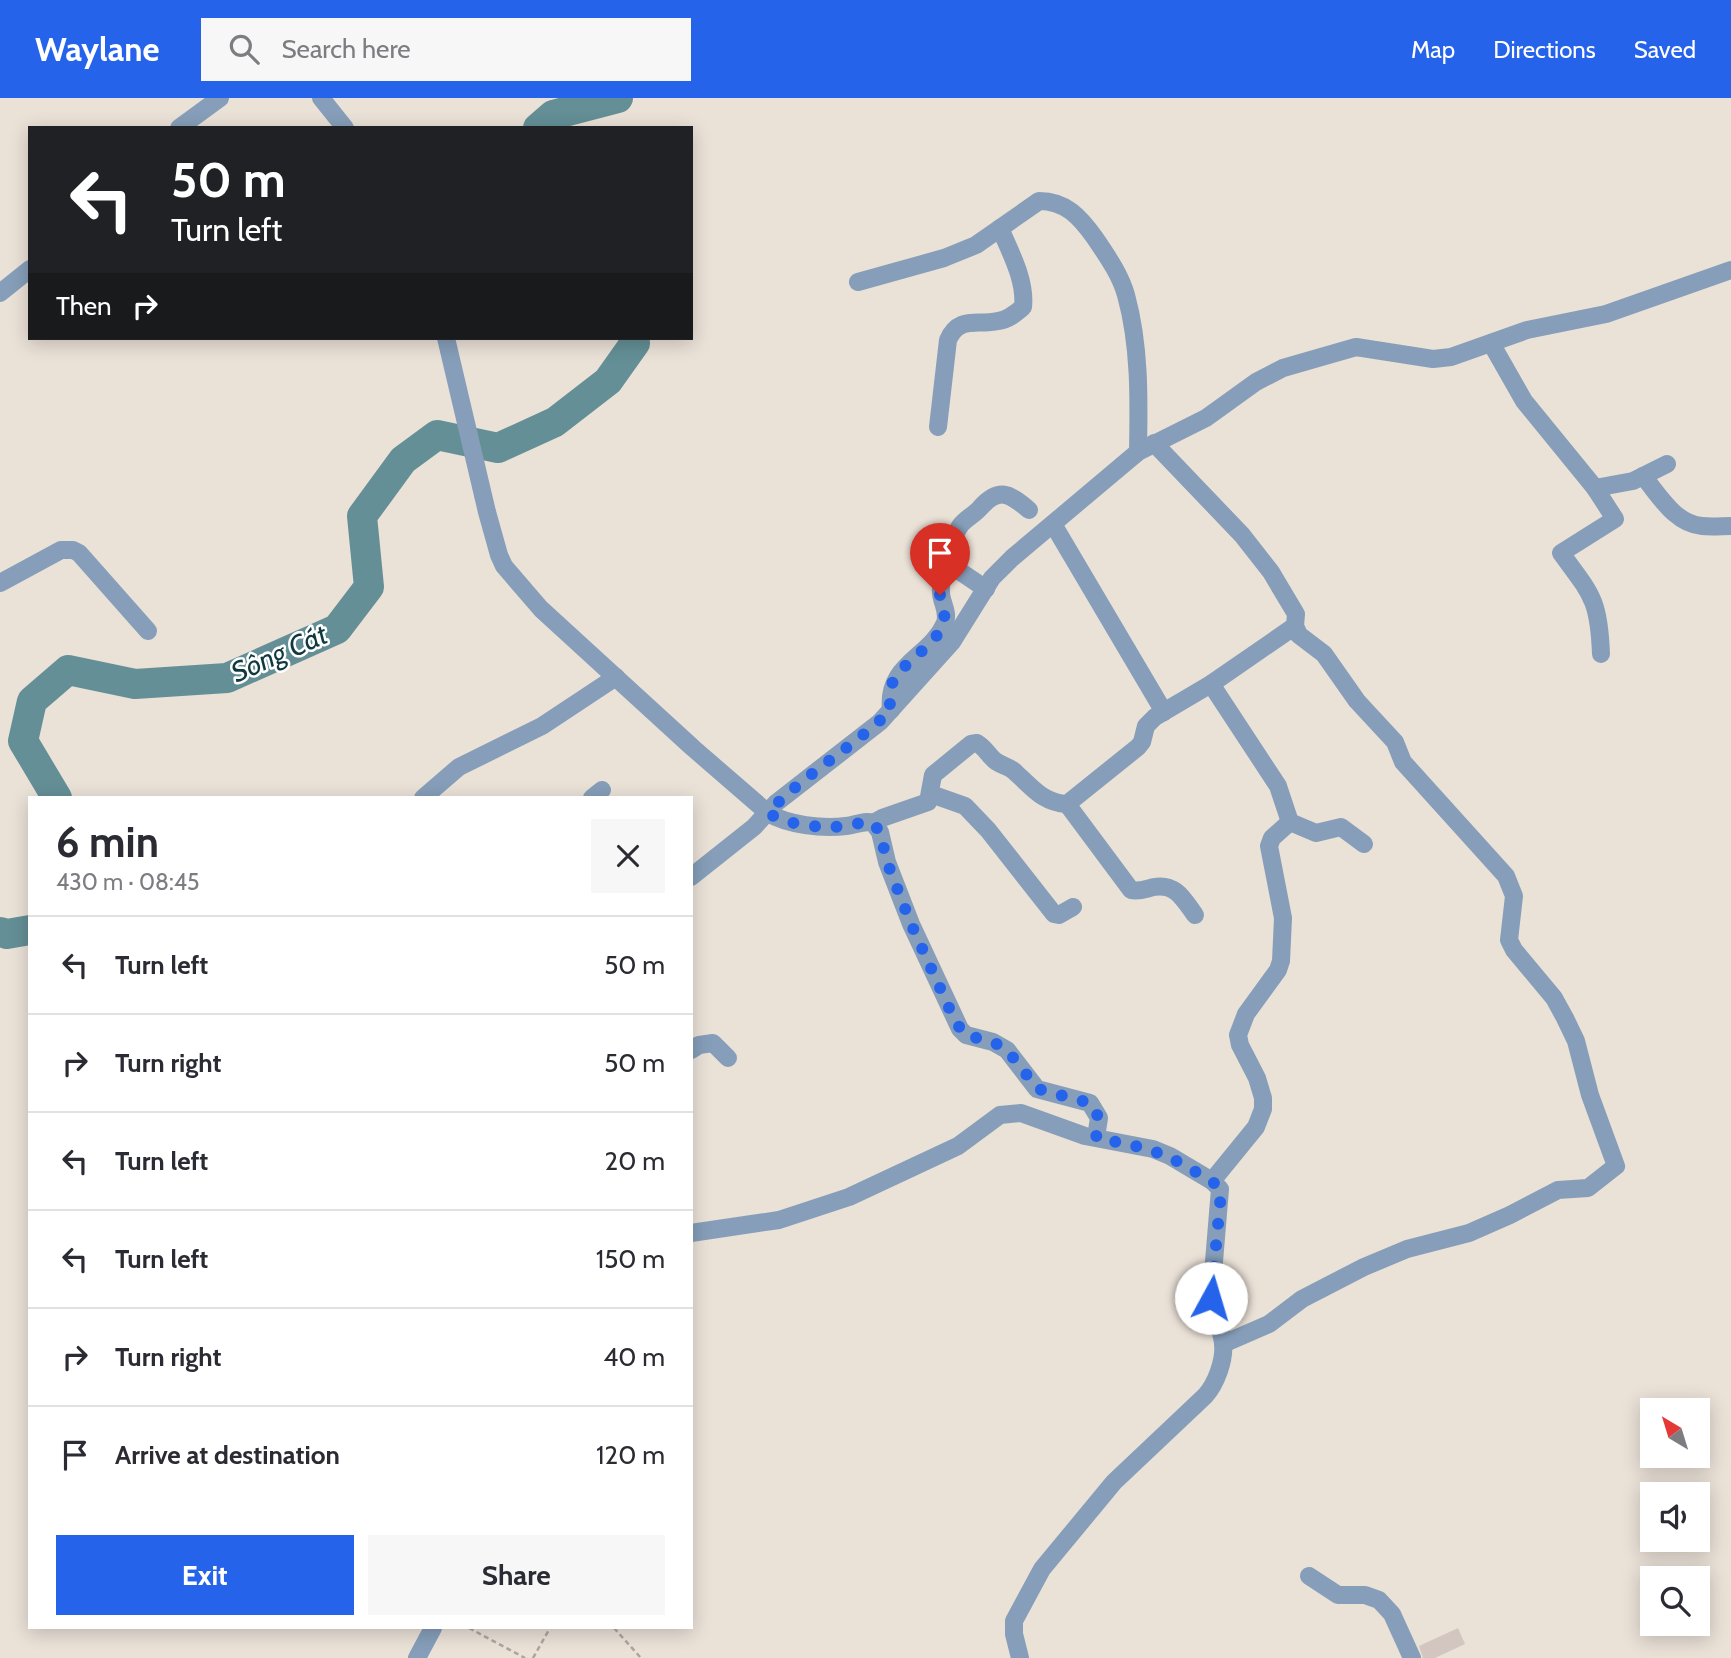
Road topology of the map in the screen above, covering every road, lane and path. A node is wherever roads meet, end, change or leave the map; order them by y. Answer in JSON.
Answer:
{"nodes":[{"id":1,"x":220,"y":98,"type":"edge"},
{"id":2,"x":321,"y":98,"type":"edge"},
{"id":3,"x":182,"y":126,"type":"edge"},
{"id":4,"x":343,"y":126,"type":"edge"},
{"id":5,"x":1000,"y":228,"type":"junction"},
{"id":6,"x":1731,"y":270,"type":"edge"},
{"id":7,"x":28,"y":271,"type":"edge"},
{"id":8,"x":858,"y":282,"type":"dead end"},
{"id":9,"x":0,"y":293,"type":"edge"},
{"id":10,"x":447,"y":340,"type":"edge"},
{"id":11,"x":1491,"y":343,"type":"junction"},
{"id":12,"x":938,"y":427,"type":"dead end"},
{"id":13,"x":1146,"y":448,"type":"junction"},
{"id":14,"x":1667,"y":464,"type":"dead end"},
{"id":15,"x":1643,"y":476,"type":"junction"},
{"id":16,"x":1595,"y":488,"type":"junction"},
{"id":17,"x":1029,"y":510,"type":"dead end"},
{"id":18,"x":1053,"y":524,"type":"junction"},
{"id":19,"x":1731,"y":526,"type":"edge"},
{"id":20,"x":946,"y":562,"type":"junction"},
{"id":21,"x":0,"y":583,"type":"edge"},
{"id":22,"x":986,"y":589,"type":"junction"},
{"id":23,"x":1295,"y":626,"type":"junction"},
{"id":24,"x":148,"y":631,"type":"dead end"},
{"id":25,"x":1601,"y":654,"type":"dead end"},
{"id":26,"x":616,"y":677,"type":"junction"},
{"id":27,"x":1211,"y":684,"type":"junction"},
{"id":28,"x":891,"y":710,"type":"junction"},
{"id":29,"x":1164,"y":712,"type":"junction"},
{"id":30,"x":931,"y":794,"type":"junction"},
{"id":31,"x":425,"y":796,"type":"edge"},
{"id":32,"x":1067,"y":804,"type":"junction"},
{"id":33,"x":768,"y":813,"type":"junction"},
{"id":34,"x":1290,"y":822,"type":"junction"},
{"id":35,"x":873,"y":823,"type":"junction"},
{"id":36,"x":1364,"y":844,"type":"dead end"},
{"id":37,"x":693,"y":875,"type":"edge"},
{"id":38,"x":1073,"y":907,"type":"dead end"},
{"id":39,"x":1195,"y":915,"type":"dead end"},
{"id":40,"x":693,"y":1049,"type":"edge"},
{"id":41,"x":728,"y":1058,"type":"dead end"},
{"id":42,"x":1096,"y":1138,"type":"junction"},
{"id":43,"x":1212,"y":1181,"type":"junction"},
{"id":44,"x":693,"y":1233,"type":"edge"},
{"id":45,"x":1223,"y":1344,"type":"junction"},
{"id":46,"x":1309,"y":1576,"type":"dead end"},
{"id":47,"x":432,"y":1629,"type":"edge"},
{"id":48,"x":471,"y":1629,"type":"edge"},
{"id":49,"x":549,"y":1629,"type":"edge"},
{"id":50,"x":615,"y":1629,"type":"edge"},
{"id":51,"x":516,"y":1652,"type":"junction"},
{"id":52,"x":417,"y":1658,"type":"edge"},
{"id":53,"x":515,"y":1658,"type":"edge"},
{"id":54,"x":525,"y":1658,"type":"edge"},
{"id":55,"x":533,"y":1658,"type":"edge"},
{"id":56,"x":641,"y":1658,"type":"edge"},
{"id":57,"x":1020,"y":1658,"type":"edge"},
{"id":58,"x":1412,"y":1658,"type":"edge"}],
"edges":[{"from":1,"to":3,"type":"street"},
{"from":2,"to":4,"type":"street"},
{"from":5,"to":8,"type":"street"},
{"from":5,"to":12,"type":"street"},
{"from":5,"to":13,"type":"street"},
{"from":6,"to":11,"type":"street"},
{"from":7,"to":9,"type":"street"},
{"from":10,"to":26,"type":"street"},
{"from":11,"to":13,"type":"street"},
{"from":11,"to":16,"type":"street"},
{"from":13,"to":18,"type":"street"},
{"from":13,"to":23,"type":"street"},
{"from":14,"to":15,"type":"street"},
{"from":15,"to":16,"type":"street"},
{"from":15,"to":19,"type":"street"},
{"from":16,"to":25,"type":"street"},
{"from":17,"to":20,"type":"street"},
{"from":18,"to":22,"type":"street"},
{"from":18,"to":29,"type":"street"},
{"from":20,"to":22,"type":"street"},
{"from":20,"to":28,"type":"street"},
{"from":21,"to":24,"type":"street"},
{"from":22,"to":28,"type":"street"},
{"from":23,"to":27,"type":"street"},
{"from":23,"to":45,"type":"street"},
{"from":26,"to":31,"type":"street"},
{"from":26,"to":33,"type":"street"},
{"from":27,"to":29,"type":"street"},
{"from":27,"to":34,"type":"street"},
{"from":28,"to":33,"type":"street"},
{"from":29,"to":32,"type":"street"},
{"from":30,"to":32,"type":"street"},
{"from":30,"to":35,"type":"street"},
{"from":30,"to":38,"type":"street"},
{"from":32,"to":39,"type":"street"},
{"from":33,"to":35,"type":"street"},
{"from":33,"to":37,"type":"street"},
{"from":34,"to":36,"type":"street"},
{"from":34,"to":43,"type":"street"},
{"from":35,"to":42,"type":"street"},
{"from":40,"to":41,"type":"street"},
{"from":42,"to":43,"type":"street"},
{"from":42,"to":44,"type":"street"},
{"from":43,"to":45,"type":"street"},
{"from":45,"to":57,"type":"street"},
{"from":46,"to":58,"type":"street"},
{"from":47,"to":52,"type":"street"},
{"from":48,"to":51,"type":"path"},
{"from":49,"to":55,"type":"path"},
{"from":50,"to":56,"type":"path"},
{"from":51,"to":53,"type":"path"},
{"from":51,"to":54,"type":"path"}]}
